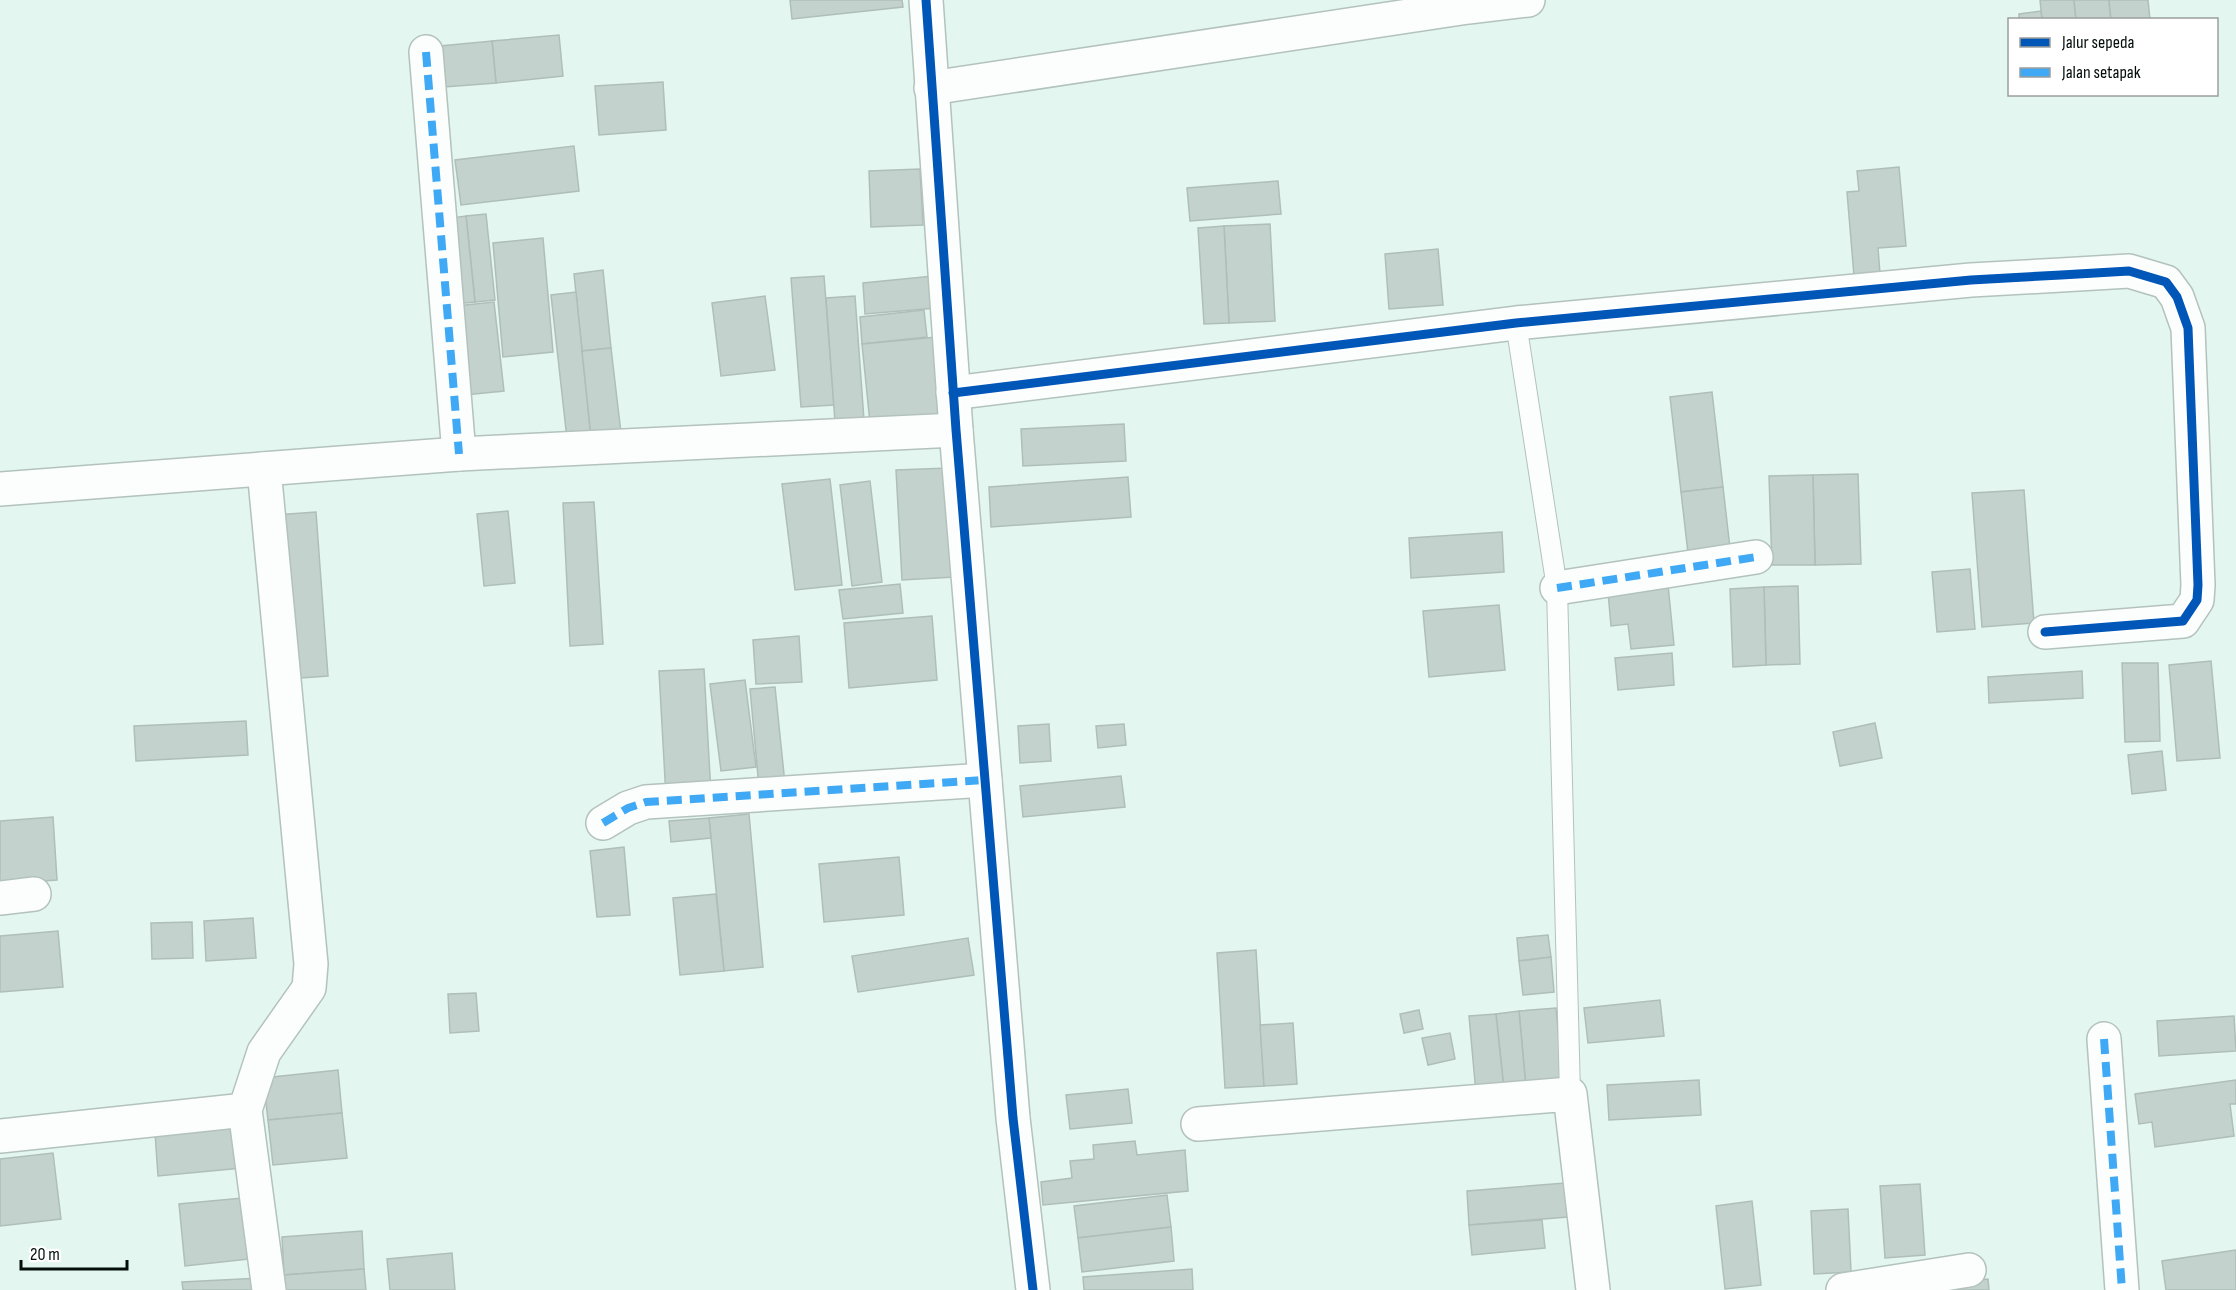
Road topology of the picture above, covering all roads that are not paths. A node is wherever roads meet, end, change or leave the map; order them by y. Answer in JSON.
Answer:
{"nodes":[{"id":1,"x":926,"y":0,"type":"edge"},
{"id":2,"x":1528,"y":0,"type":"edge"},
{"id":3,"x":426,"y":51,"type":"dead end"},
{"id":4,"x":931,"y":88,"type":"junction"},
{"id":5,"x":1516,"y":323,"type":"junction"},
{"id":6,"x":953,"y":393,"type":"junction"},
{"id":7,"x":956,"y":430,"type":"junction"},
{"id":8,"x":459,"y":454,"type":"junction"},
{"id":9,"x":264,"y":470,"type":"junction"},
{"id":10,"x":0,"y":489,"type":"edge"},
{"id":11,"x":1756,"y":557,"type":"dead end"},
{"id":12,"x":1557,"y":588,"type":"junction"},
{"id":13,"x":2045,"y":632,"type":"dead end"},
{"id":14,"x":985,"y":780,"type":"junction"},
{"id":15,"x":603,"y":823,"type":"dead end"},
{"id":16,"x":34,"y":894,"type":"dead end"},
{"id":17,"x":0,"y":898,"type":"edge"},
{"id":18,"x":2104,"y":1039,"type":"dead end"},
{"id":19,"x":1570,"y":1094,"type":"junction"},
{"id":20,"x":245,"y":1110,"type":"junction"},
{"id":21,"x":1198,"y":1124,"type":"dead end"},
{"id":22,"x":0,"y":1136,"type":"edge"},
{"id":23,"x":1969,"y":1270,"type":"dead end"},
{"id":24,"x":269,"y":1290,"type":"edge"},
{"id":25,"x":1033,"y":1290,"type":"edge"},
{"id":26,"x":1593,"y":1290,"type":"edge"},
{"id":27,"x":1843,"y":1290,"type":"edge"},
{"id":28,"x":2122,"y":1290,"type":"edge"}],
"edges":[{"from":1,"to":4,"type":"street"},
{"from":2,"to":4,"type":"street"},
{"from":3,"to":8,"type":"street"},
{"from":4,"to":6,"type":"street"},
{"from":5,"to":6,"type":"street"},
{"from":5,"to":12,"type":"lane"},
{"from":5,"to":13,"type":"street"},
{"from":6,"to":7,"type":"street"},
{"from":7,"to":8,"type":"street"},
{"from":7,"to":14,"type":"street"},
{"from":8,"to":9,"type":"street"},
{"from":9,"to":10,"type":"street"},
{"from":9,"to":20,"type":"street"},
{"from":11,"to":12,"type":"street"},
{"from":12,"to":19,"type":"lane"},
{"from":14,"to":15,"type":"street"},
{"from":14,"to":25,"type":"street"},
{"from":16,"to":17,"type":"street"},
{"from":18,"to":28,"type":"street"},
{"from":19,"to":21,"type":"street"},
{"from":19,"to":26,"type":"street"},
{"from":20,"to":22,"type":"street"},
{"from":20,"to":24,"type":"street"},
{"from":23,"to":27,"type":"street"}]}
